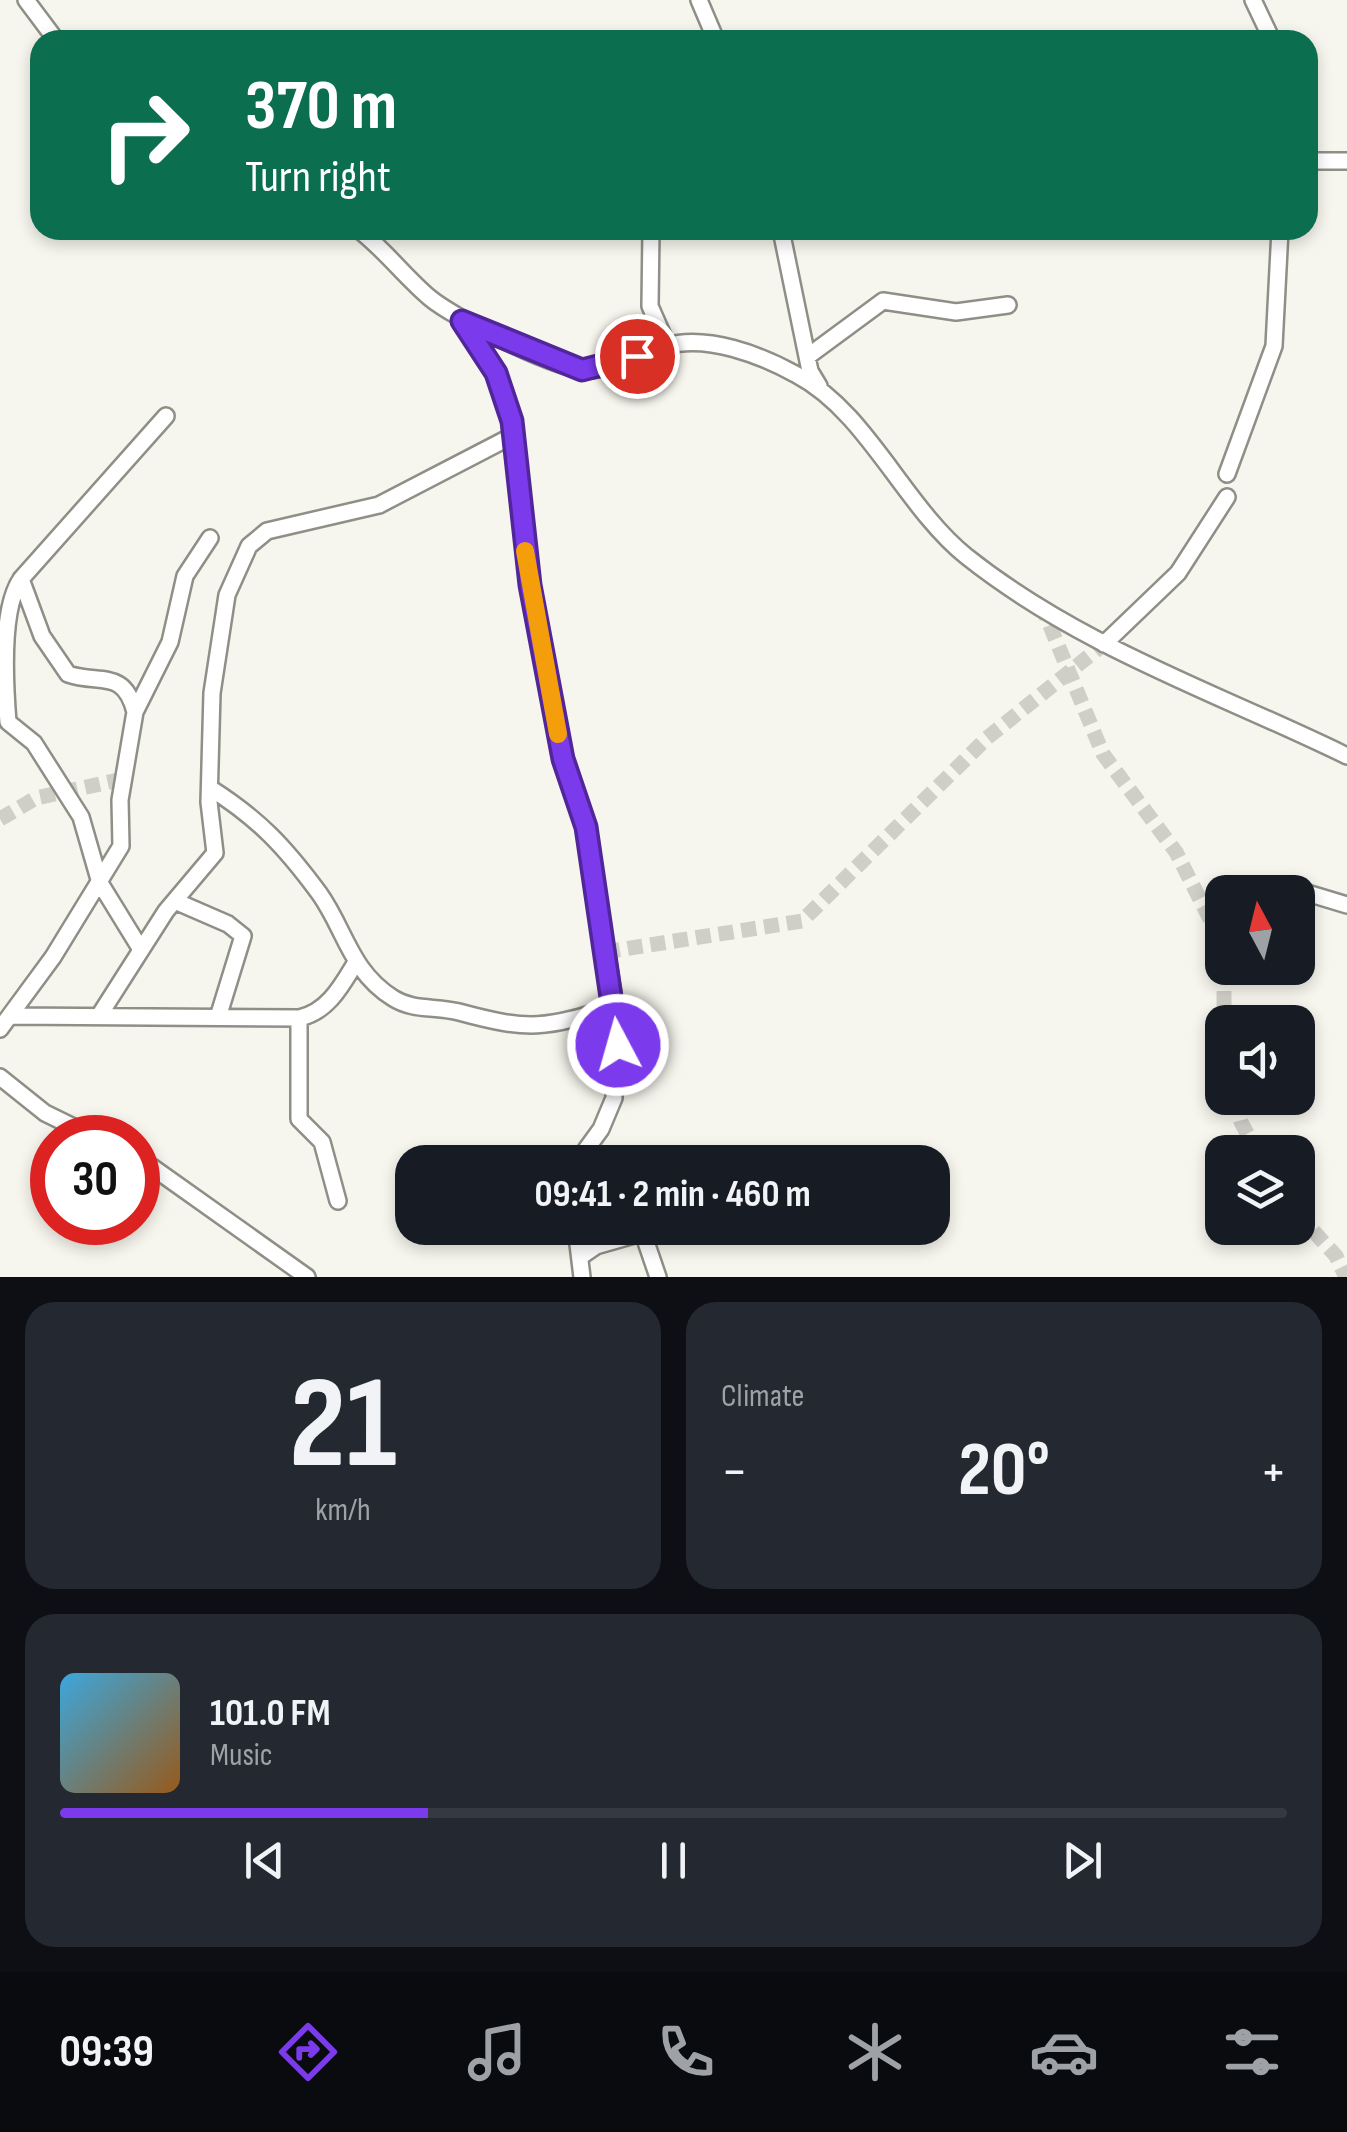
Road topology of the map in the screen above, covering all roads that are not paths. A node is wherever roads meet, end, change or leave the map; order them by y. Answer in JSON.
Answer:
{"nodes":[{"id":1,"x":26,"y":0,"type":"edge"},
{"id":2,"x":699,"y":0,"type":"edge"},
{"id":3,"x":1253,"y":0,"type":"edge"},
{"id":4,"x":48,"y":30,"type":"edge"},
{"id":5,"x":712,"y":30,"type":"edge"},
{"id":6,"x":1267,"y":30,"type":"edge"},
{"id":7,"x":1318,"y":160,"type":"edge"},
{"id":8,"x":1347,"y":161,"type":"edge"},
{"id":9,"x":369,"y":240,"type":"edge"},
{"id":10,"x":651,"y":240,"type":"edge"},
{"id":11,"x":784,"y":240,"type":"edge"},
{"id":12,"x":1279,"y":240,"type":"edge"},
{"id":13,"x":1008,"y":305,"type":"dead end"},
{"id":14,"x":462,"y":321,"type":"junction"},
{"id":15,"x":667,"y":345,"type":"junction"},
{"id":16,"x":807,"y":357,"type":"junction"},
{"id":17,"x":820,"y":389,"type":"junction"},
{"id":18,"x":166,"y":416,"type":"dead end"},
{"id":19,"x":514,"y":435,"type":"junction"},
{"id":20,"x":1227,"y":474,"type":"dead end"},
{"id":21,"x":1228,"y":497,"type":"dead end"},
{"id":22,"x":210,"y":538,"type":"dead end"},
{"id":23,"x":21,"y":578,"type":"junction"},
{"id":24,"x":1104,"y":644,"type":"junction"},
{"id":25,"x":136,"y":712,"type":"junction"},
{"id":26,"x":1347,"y":756,"type":"edge"},
{"id":27,"x":210,"y":788,"type":"junction"},
{"id":28,"x":100,"y":883,"type":"junction"},
{"id":29,"x":1315,"y":896,"type":"edge"},
{"id":30,"x":175,"y":902,"type":"junction"},
{"id":31,"x":1347,"y":906,"type":"edge"},
{"id":32,"x":140,"y":948,"type":"junction"},
{"id":33,"x":356,"y":962,"type":"junction"},
{"id":34,"x":614,"y":1006,"type":"junction"},
{"id":35,"x":219,"y":1014,"type":"junction"},
{"id":36,"x":11,"y":1016,"type":"junction"},
{"id":37,"x":99,"y":1016,"type":"junction"},
{"id":38,"x":299,"y":1018,"type":"junction"},
{"id":39,"x":0,"y":1030,"type":"edge"},
{"id":40,"x":0,"y":1077,"type":"edge"},
{"id":41,"x":49,"y":1115,"type":"edge"},
{"id":42,"x":589,"y":1145,"type":"edge"},
{"id":43,"x":160,"y":1173,"type":"edge"},
{"id":44,"x":338,"y":1201,"type":"dead end"},
{"id":45,"x":578,"y":1245,"type":"edge"},
{"id":46,"x":580,"y":1257,"type":"junction"},
{"id":47,"x":307,"y":1277,"type":"edge"},
{"id":48,"x":582,"y":1277,"type":"edge"},
{"id":49,"x":658,"y":1277,"type":"edge"}],
"edges":[{"from":1,"to":4,"type":"street"},
{"from":2,"to":5,"type":"street"},
{"from":3,"to":6,"type":"street"},
{"from":7,"to":8,"type":"street"},
{"from":9,"to":14,"type":"street"},
{"from":10,"to":15,"type":"street"},
{"from":11,"to":16,"type":"street"},
{"from":12,"to":20,"type":"street"},
{"from":13,"to":16,"type":"street"},
{"from":14,"to":15,"type":"street"},
{"from":14,"to":19,"type":"street"},
{"from":15,"to":17,"type":"street"},
{"from":16,"to":17,"type":"street"},
{"from":17,"to":24,"type":"street"},
{"from":18,"to":23,"type":"street"},
{"from":19,"to":27,"type":"street"},
{"from":19,"to":34,"type":"street"},
{"from":21,"to":24,"type":"street"},
{"from":22,"to":25,"type":"street"},
{"from":23,"to":25,"type":"street"},
{"from":23,"to":28,"type":"street"},
{"from":24,"to":26,"type":"street"},
{"from":25,"to":28,"type":"street"},
{"from":27,"to":30,"type":"street"},
{"from":27,"to":33,"type":"street"},
{"from":28,"to":32,"type":"street"},
{"from":28,"to":36,"type":"street"},
{"from":29,"to":31,"type":"street"},
{"from":30,"to":32,"type":"street"},
{"from":30,"to":35,"type":"street"},
{"from":32,"to":37,"type":"street"},
{"from":33,"to":34,"type":"street"},
{"from":33,"to":38,"type":"street"},
{"from":34,"to":42,"type":"street"},
{"from":35,"to":37,"type":"street"},
{"from":35,"to":38,"type":"street"},
{"from":36,"to":37,"type":"street"},
{"from":36,"to":39,"type":"street"},
{"from":38,"to":44,"type":"street"},
{"from":40,"to":41,"type":"street"},
{"from":43,"to":47,"type":"street"},
{"from":45,"to":46,"type":"street"},
{"from":46,"to":48,"type":"street"},
{"from":46,"to":49,"type":"street"}]}
